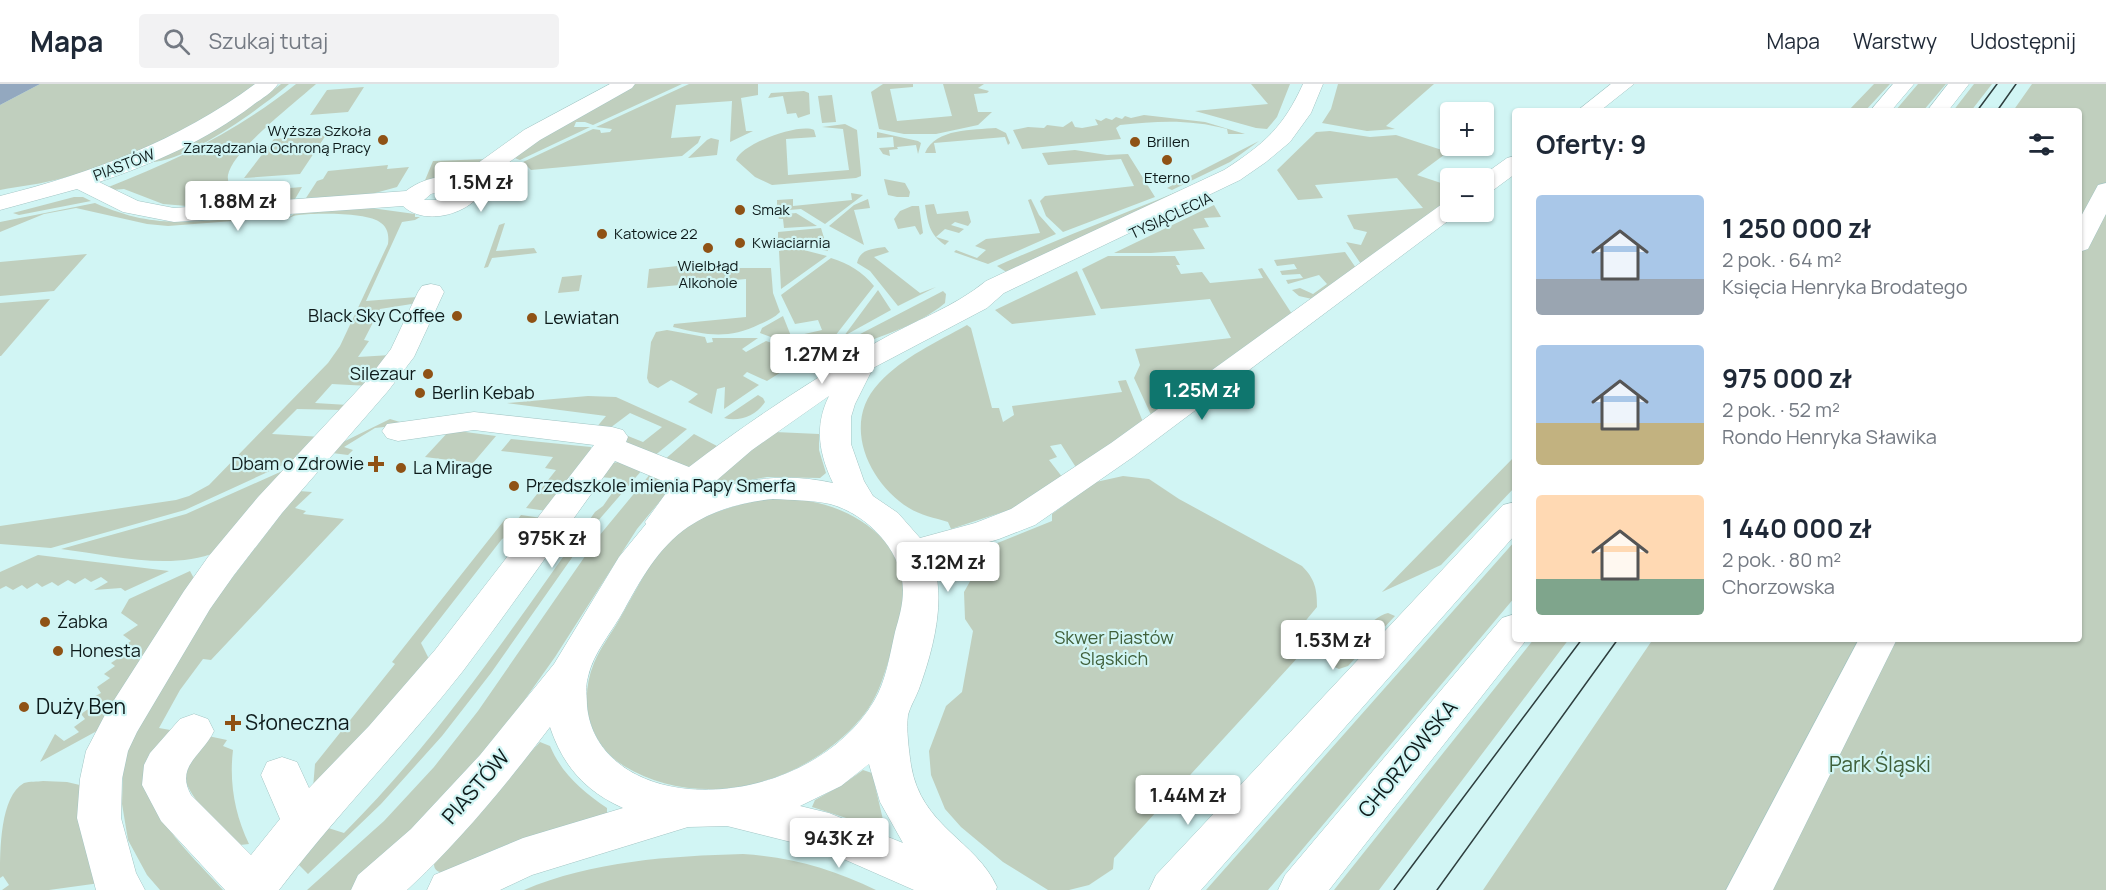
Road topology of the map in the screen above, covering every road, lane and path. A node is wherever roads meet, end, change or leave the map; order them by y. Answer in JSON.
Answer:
{"nodes":[{"id":1,"x":268,"y":84,"type":"edge"},
{"id":2,"x":625,"y":84,"type":"edge"},
{"id":3,"x":1313,"y":84,"type":"edge"},
{"id":4,"x":1328,"y":84,"type":"edge"},
{"id":5,"x":1624,"y":84,"type":"edge"},
{"id":6,"x":1904,"y":84,"type":"edge"},
{"id":7,"x":1959,"y":84,"type":"edge"},
{"id":8,"x":1591,"y":108,"type":"edge"},
{"id":9,"x":1883,"y":108,"type":"edge"},
{"id":10,"x":1940,"y":108,"type":"edge"},
{"id":11,"x":1512,"y":165,"type":"edge"},
{"id":12,"x":486,"y":168,"type":"dead end"},
{"id":13,"x":1494,"y":179,"type":"edge"},
{"id":14,"x":80,"y":182,"type":"junction"},
{"id":15,"x":2106,"y":190,"type":"edge"},
{"id":16,"x":412,"y":198,"type":"dead end"},
{"id":17,"x":0,"y":203,"type":"edge"},
{"id":18,"x":1440,"y":216,"type":"edge"},
{"id":19,"x":2082,"y":238,"type":"edge"},
{"id":20,"x":431,"y":292,"type":"dead end"},
{"id":21,"x":977,"y":302,"type":"junction"},
{"id":22,"x":861,"y":363,"type":"junction"},
{"id":23,"x":790,"y":409,"type":"junction"},
{"id":24,"x":836,"y":420,"type":"junction"},
{"id":25,"x":398,"y":430,"type":"dead end"},
{"id":26,"x":609,"y":447,"type":"junction"},
{"id":27,"x":693,"y":481,"type":"junction"},
{"id":28,"x":861,"y":504,"type":"junction"},
{"id":29,"x":1512,"y":516,"type":"edge"},
{"id":30,"x":642,"y":550,"type":"junction"},
{"id":31,"x":911,"y":553,"type":"junction"},
{"id":32,"x":1512,"y":632,"type":"edge"},
{"id":33,"x":1876,"y":642,"type":"edge"},
{"id":34,"x":568,"y":674,"type":"junction"},
{"id":35,"x":888,"y":714,"type":"junction"},
{"id":36,"x":194,"y":731,"type":"dead end"},
{"id":37,"x":282,"y":775,"type":"dead end"},
{"id":38,"x":708,"y":808,"type":"junction"},
{"id":39,"x":304,"y":823,"type":"junction"},
{"id":40,"x":254,"y":889,"type":"edge"},
{"id":41,"x":122,"y":890,"type":"edge"},
{"id":42,"x":374,"y":890,"type":"edge"},
{"id":43,"x":450,"y":890,"type":"edge"},
{"id":44,"x":964,"y":890,"type":"edge"},
{"id":45,"x":978,"y":890,"type":"edge"},
{"id":46,"x":1172,"y":890,"type":"edge"},
{"id":47,"x":1301,"y":890,"type":"edge"},
{"id":48,"x":1749,"y":890,"type":"edge"}],
"edges":[{"from":1,"to":14,"type":"street","name":"PIASTÓW"},
{"from":2,"to":12,"type":"street"},
{"from":3,"to":21,"type":"street","name":"TYSIĄCLECIA"},
{"from":4,"to":21,"type":"street","name":"TYSIĄCLECIA"},
{"from":5,"to":8,"type":"street"},
{"from":6,"to":9,"type":"street"},
{"from":7,"to":10,"type":"street"},
{"from":11,"to":13,"type":"street"},
{"from":14,"to":16,"type":"street"},
{"from":14,"to":17,"type":"street","name":"PIASTÓW"},
{"from":15,"to":19,"type":"street"},
{"from":18,"to":31,"type":"street"},
{"from":20,"to":41,"type":"street"},
{"from":21,"to":22,"type":"street","name":"TYSIĄCLECIA"},
{"from":22,"to":23,"type":"street","name":"TYSIĄCLECIA"},
{"from":22,"to":24,"type":"street"},
{"from":23,"to":24,"type":"street"},
{"from":23,"to":27,"type":"street","name":"TYSIĄCLECIA"},
{"from":24,"to":28,"type":"street"},
{"from":25,"to":26,"type":"street"},
{"from":26,"to":27,"type":"street"},
{"from":26,"to":39,"type":"street"},
{"from":27,"to":30,"type":"street","name":"TYSIĄCLECIA"},
{"from":28,"to":30,"type":"street"},
{"from":28,"to":31,"type":"street"},
{"from":29,"to":46,"type":"street"},
{"from":30,"to":34,"type":"street","name":"PIASTÓW"},
{"from":31,"to":35,"type":"street"},
{"from":32,"to":47,"type":"street","name":"CHORZOWSKA"},
{"from":33,"to":48,"type":"street"},
{"from":34,"to":38,"type":"street"},
{"from":34,"to":42,"type":"street","name":"PIASTÓW"},
{"from":35,"to":38,"type":"street"},
{"from":35,"to":45,"type":"street"},
{"from":36,"to":40,"type":"street"},
{"from":37,"to":39,"type":"street"},
{"from":38,"to":43,"type":"street"},
{"from":38,"to":44,"type":"street"},
{"from":39,"to":40,"type":"street"}]}
